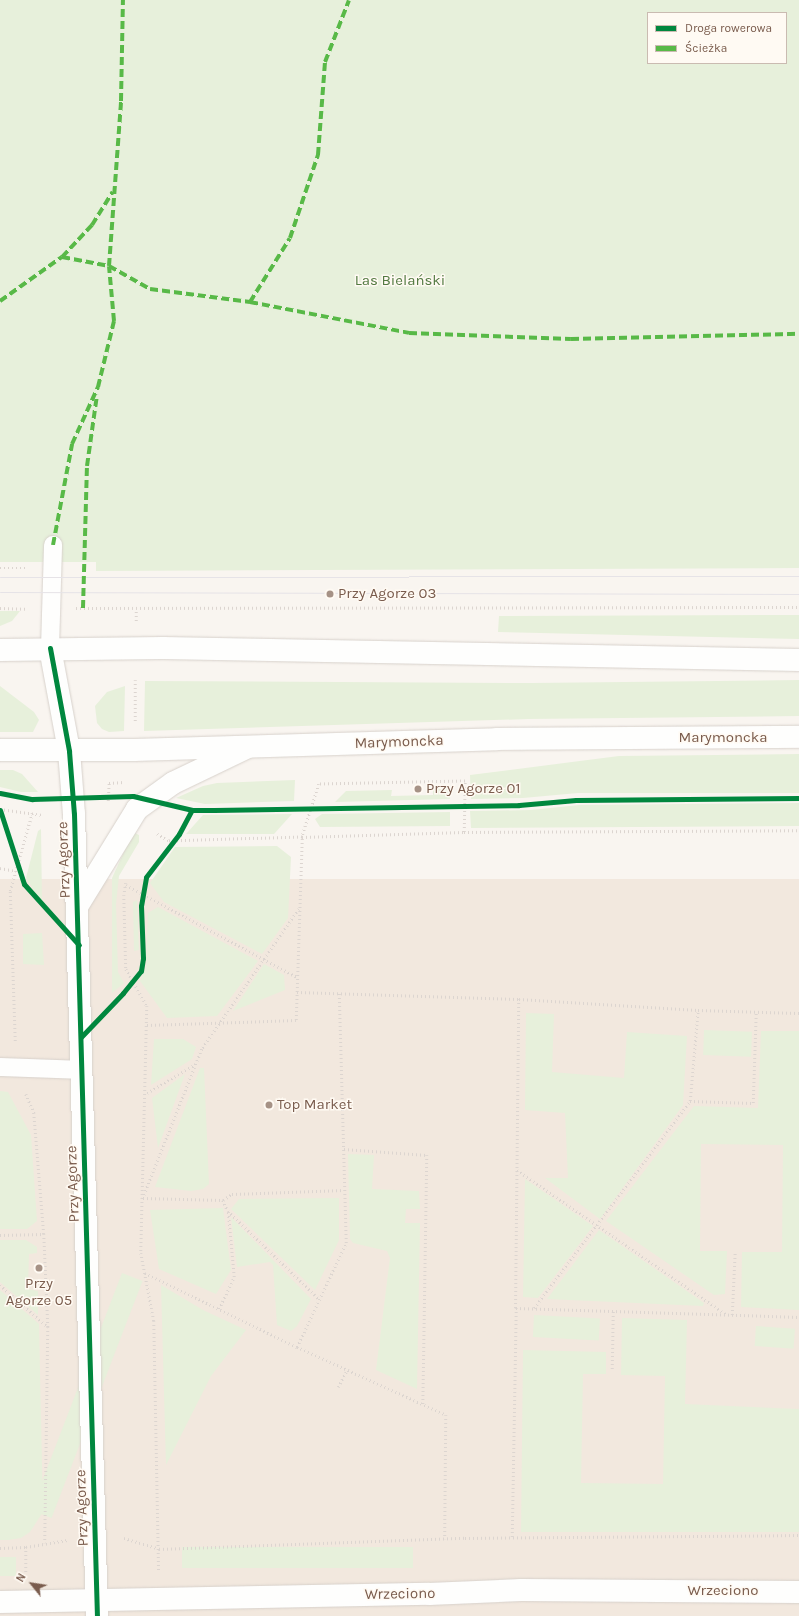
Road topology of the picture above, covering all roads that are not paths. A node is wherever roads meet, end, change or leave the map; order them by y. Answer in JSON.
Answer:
{"nodes":[{"id":1,"x":53,"y":546,"type":"dead end"},
{"id":2,"x":50,"y":648,"type":"junction"},
{"id":3,"x":0,"y":650,"type":"edge"},
{"id":4,"x":799,"y":660,"type":"edge"},
{"id":5,"x":799,"y":737,"type":"edge"},
{"id":6,"x":248,"y":747,"type":"junction"},
{"id":7,"x":0,"y":750,"type":"edge"},
{"id":8,"x":69,"y":751,"type":"junction"},
{"id":9,"x":78,"y":905,"type":"junction"},
{"id":10,"x":8,"y":1068,"type":"edge"},
{"id":11,"x":82,"y":1070,"type":"junction"},
{"id":12,"x":799,"y":1592,"type":"edge"},
{"id":13,"x":0,"y":1602,"type":"edge"},
{"id":14,"x":97,"y":1608,"type":"edge"}],
"edges":[{"from":1,"to":2,"type":"lane"},
{"from":2,"to":3,"type":"street"},
{"from":2,"to":4,"type":"street"},
{"from":2,"to":8,"type":"street","name":"Przy Agorze"},
{"from":5,"to":6,"type":"street","name":"Marymoncka"},
{"from":6,"to":8,"type":"street","name":"Marymoncka"},
{"from":6,"to":9,"type":"street"},
{"from":7,"to":8,"type":"street","name":"Marymoncka"},
{"from":8,"to":9,"type":"street","name":"Przy Agorze"},
{"from":9,"to":11,"type":"street","name":"Przy Agorze"},
{"from":10,"to":11,"type":"lane"},
{"from":11,"to":14,"type":"street","name":"Przy Agorze"},
{"from":12,"to":14,"type":"street","name":"Wrzeciono"},
{"from":13,"to":14,"type":"street","name":"Wrzeciono"}]}
